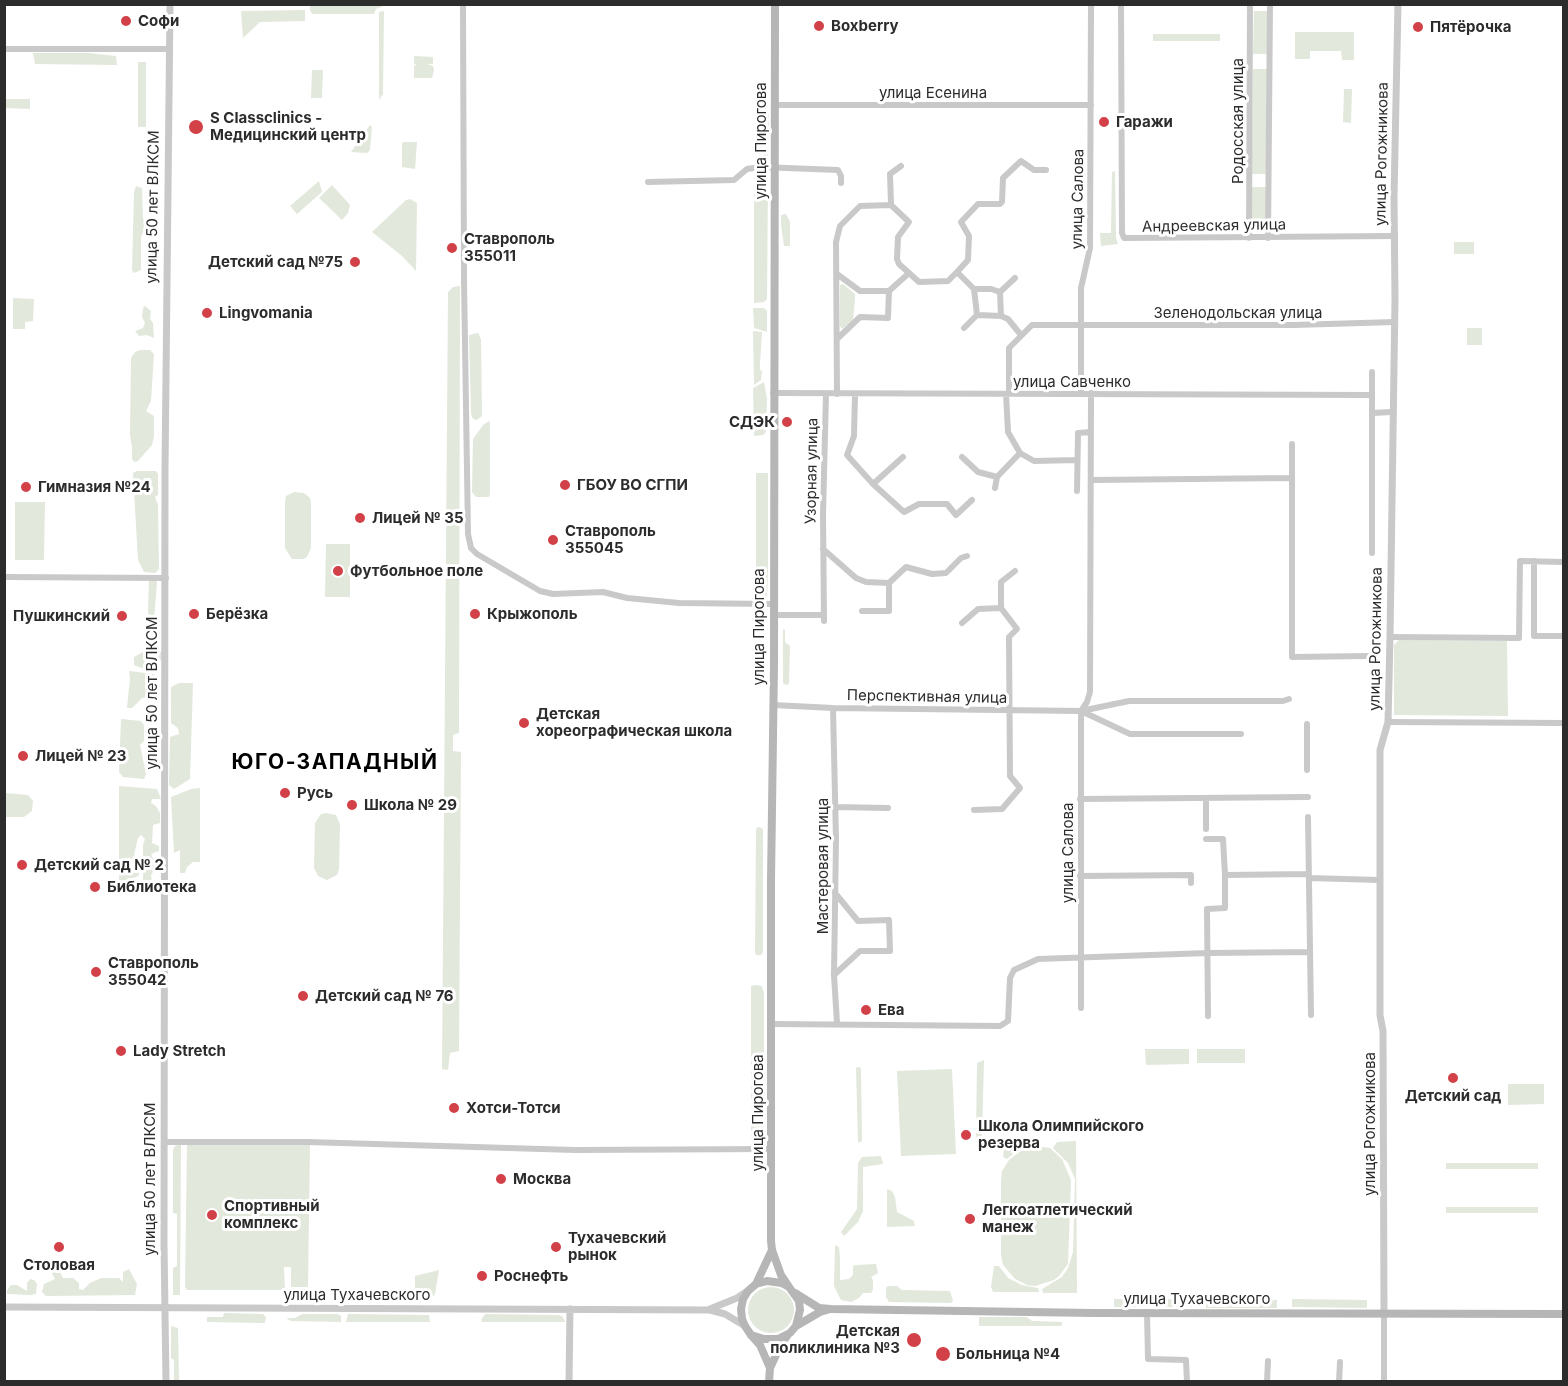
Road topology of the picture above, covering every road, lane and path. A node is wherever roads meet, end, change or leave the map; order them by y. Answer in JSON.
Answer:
{"nodes":[{"id":1,"x":170,"y":4,"type":"edge"},
{"id":2,"x":463,"y":4,"type":"edge"},
{"id":3,"x":775,"y":4,"type":"edge"},
{"id":4,"x":1090,"y":4,"type":"edge"},
{"id":5,"x":1120,"y":4,"type":"edge"},
{"id":6,"x":1250,"y":4,"type":"edge"},
{"id":7,"x":1270,"y":4,"type":"edge"},
{"id":8,"x":1398,"y":4,"type":"edge"},
{"id":9,"x":4,"y":49,"type":"edge"},
{"id":10,"x":168,"y":49,"type":"junction"},
{"id":11,"x":775,"y":105,"type":"junction"},
{"id":12,"x":1091,"y":105,"type":"junction"},
{"id":13,"x":901,"y":166,"type":"dead end"},
{"id":14,"x":774,"y":169,"type":"junction"},
{"id":15,"x":1046,"y":170,"type":"dead end"},
{"id":16,"x":648,"y":182,"type":"dead end"},
{"id":17,"x":841,"y":183,"type":"dead end"},
{"id":18,"x":891,"y":205,"type":"junction"},
{"id":19,"x":1395,"y":236,"type":"junction"},
{"id":20,"x":1249,"y":238,"type":"junction"},
{"id":21,"x":1268,"y":238,"type":"junction"},
{"id":22,"x":957,"y":272,"type":"junction"},
{"id":23,"x":909,"y":273,"type":"junction"},
{"id":24,"x":837,"y":274,"type":"junction"},
{"id":25,"x":1015,"y":278,"type":"dead end"},
{"id":26,"x":974,"y":289,"type":"junction"},
{"id":27,"x":889,"y":291,"type":"junction"},
{"id":28,"x":1000,"y":292,"type":"junction"},
{"id":29,"x":977,"y":315,"type":"junction"},
{"id":30,"x":1001,"y":316,"type":"junction"},
{"id":31,"x":1395,"y":322,"type":"junction"},
{"id":32,"x":1082,"y":325,"type":"junction"},
{"id":33,"x":964,"y":328,"type":"dead end"},
{"id":34,"x":1021,"y":335,"type":"junction"},
{"id":35,"x":837,"y":339,"type":"junction"},
{"id":36,"x":1372,"y":372,"type":"dead end"},
{"id":37,"x":773,"y":393,"type":"junction"},
{"id":38,"x":1081,"y":393,"type":"junction"},
{"id":39,"x":1091,"y":393,"type":"junction"},
{"id":40,"x":826,"y":394,"type":"junction"},
{"id":41,"x":837,"y":394,"type":"junction"},
{"id":42,"x":855,"y":394,"type":"junction"},
{"id":43,"x":1008,"y":394,"type":"junction"},
{"id":44,"x":1372,"y":395,"type":"junction"},
{"id":45,"x":1392,"y":412,"type":"junction"},
{"id":46,"x":1372,"y":413,"type":"junction"},
{"id":47,"x":1091,"y":432,"type":"junction"},
{"id":48,"x":1292,"y":444,"type":"dead end"},
{"id":49,"x":1020,"y":453,"type":"junction"},
{"id":50,"x":903,"y":457,"type":"dead end"},
{"id":51,"x":962,"y":457,"type":"dead end"},
{"id":52,"x":1077,"y":460,"type":"junction"},
{"id":53,"x":997,"y":477,"type":"junction"},
{"id":54,"x":1291,"y":478,"type":"junction"},
{"id":55,"x":1091,"y":480,"type":"junction"},
{"id":56,"x":873,"y":484,"type":"junction"},
{"id":57,"x":995,"y":488,"type":"dead end"},
{"id":58,"x":1077,"y":491,"type":"dead end"},
{"id":59,"x":972,"y":500,"type":"dead end"},
{"id":60,"x":824,"y":549,"type":"junction"},
{"id":61,"x":1372,"y":552,"type":"dead end"},
{"id":62,"x":967,"y":556,"type":"dead end"},
{"id":63,"x":1534,"y":561,"type":"junction"},
{"id":64,"x":1563,"y":561,"type":"edge"},
{"id":65,"x":1015,"y":571,"type":"dead end"},
{"id":66,"x":4,"y":577,"type":"edge"},
{"id":67,"x":166,"y":578,"type":"junction"},
{"id":68,"x":889,"y":583,"type":"junction"},
{"id":69,"x":772,"y":604,"type":"junction"},
{"id":70,"x":1001,"y":608,"type":"junction"},
{"id":71,"x":862,"y":611,"type":"dead end"},
{"id":72,"x":773,"y":615,"type":"junction"},
{"id":73,"x":962,"y":622,"type":"dead end"},
{"id":74,"x":1563,"y":636,"type":"edge"},
{"id":75,"x":1390,"y":637,"type":"junction"},
{"id":76,"x":1368,"y":656,"type":"dead end"},
{"id":77,"x":1289,"y":699,"type":"dead end"},
{"id":78,"x":773,"y":705,"type":"junction"},
{"id":79,"x":833,"y":708,"type":"junction"},
{"id":80,"x":1009,"y":710,"type":"junction"},
{"id":81,"x":1081,"y":711,"type":"junction"},
{"id":82,"x":1388,"y":722,"type":"junction"},
{"id":83,"x":1563,"y":723,"type":"edge"},
{"id":84,"x":1306,"y":724,"type":"dead end"},
{"id":85,"x":1241,"y":734,"type":"dead end"},
{"id":86,"x":1307,"y":770,"type":"dead end"},
{"id":87,"x":1308,"y":796,"type":"dead end"},
{"id":88,"x":1206,"y":798,"type":"junction"},
{"id":89,"x":1080,"y":799,"type":"junction"},
{"id":90,"x":835,"y":807,"type":"junction"},
{"id":91,"x":888,"y":808,"type":"dead end"},
{"id":92,"x":974,"y":810,"type":"dead end"},
{"id":93,"x":1308,"y":817,"type":"dead end"},
{"id":94,"x":1206,"y":829,"type":"dead end"},
{"id":95,"x":1206,"y":838,"type":"dead end"},
{"id":96,"x":1225,"y":875,"type":"junction"},
{"id":97,"x":1080,"y":876,"type":"junction"},
{"id":98,"x":1309,"y":876,"type":"junction"},
{"id":99,"x":1379,"y":880,"type":"junction"},
{"id":100,"x":1191,"y":883,"type":"dead end"},
{"id":101,"x":835,"y":892,"type":"junction"},
{"id":102,"x":1310,"y":952,"type":"junction"},
{"id":103,"x":1208,"y":953,"type":"junction"},
{"id":104,"x":1081,"y":957,"type":"junction"},
{"id":105,"x":834,"y":975,"type":"junction"},
{"id":106,"x":1081,"y":1008,"type":"dead end"},
{"id":107,"x":1311,"y":1015,"type":"dead end"},
{"id":108,"x":1208,"y":1016,"type":"dead end"},
{"id":109,"x":837,"y":1023,"type":"junction"},
{"id":110,"x":772,"y":1024,"type":"junction"},
{"id":111,"x":164,"y":1142,"type":"junction"},
{"id":112,"x":772,"y":1149,"type":"junction"},
{"id":113,"x":772,"y":1250,"type":"junction"},
{"id":114,"x":756,"y":1284,"type":"junction"},
{"id":115,"x":792,"y":1290,"type":"junction"},
{"id":116,"x":748,"y":1291,"type":"junction"},
{"id":117,"x":4,"y":1307,"type":"edge"},
{"id":118,"x":165,"y":1308,"type":"junction"},
{"id":119,"x":831,"y":1309,"type":"junction"},
{"id":120,"x":570,"y":1310,"type":"junction"},
{"id":121,"x":710,"y":1310,"type":"junction"},
{"id":122,"x":1147,"y":1312,"type":"junction"},
{"id":123,"x":1384,"y":1313,"type":"junction"},
{"id":124,"x":1563,"y":1314,"type":"edge"},
{"id":125,"x":745,"y":1326,"type":"junction"},
{"id":126,"x":793,"y":1330,"type":"junction"},
{"id":127,"x":751,"y":1335,"type":"junction"},
{"id":128,"x":1268,"y":1362,"type":"dead end"},
{"id":129,"x":1340,"y":1362,"type":"dead end"},
{"id":130,"x":770,"y":1368,"type":"junction"},
{"id":131,"x":166,"y":1382,"type":"edge"},
{"id":132,"x":569,"y":1382,"type":"edge"},
{"id":133,"x":770,"y":1382,"type":"edge"},
{"id":134,"x":1186,"y":1382,"type":"edge"},
{"id":135,"x":1267,"y":1382,"type":"edge"},
{"id":136,"x":1339,"y":1382,"type":"edge"},
{"id":137,"x":1384,"y":1382,"type":"edge"}],
"edges":[{"from":1,"to":10,"type":"street","name":"улица 50 лет ВЛКСМ"},
{"from":2,"to":69,"type":"street"},
{"from":3,"to":11,"type":"main road","name":"улица Пирогова"},
{"from":4,"to":12,"type":"street","name":"улица Салова"},
{"from":5,"to":20,"type":"street","name":"Андреевская улица"},
{"from":6,"to":20,"type":"street","name":"Родосская улица"},
{"from":7,"to":21,"type":"street","name":"Родосская улица"},
{"from":8,"to":19,"type":"street","name":"улица Рогожникова"},
{"from":9,"to":10,"type":"street"},
{"from":10,"to":67,"type":"street","name":"улица 50 лет ВЛКСМ"},
{"from":11,"to":12,"type":"street","name":"улица Есенина"},
{"from":11,"to":14,"type":"main road","name":"улица Пирогова"},
{"from":12,"to":32,"type":"street","name":"улица Салова"},
{"from":13,"to":18,"type":"street"},
{"from":14,"to":16,"type":"street"},
{"from":14,"to":17,"type":"street"},
{"from":14,"to":37,"type":"main road","name":"улица Пирогова"},
{"from":15,"to":22,"type":"street"},
{"from":18,"to":23,"type":"street"},
{"from":18,"to":24,"type":"street"},
{"from":19,"to":21,"type":"street","name":"Андреевская улица"},
{"from":19,"to":31,"type":"street","name":"улица Рогожникова"},
{"from":20,"to":21,"type":"street","name":"Андреевская улица"},
{"from":22,"to":23,"type":"street"},
{"from":22,"to":26,"type":"street"},
{"from":23,"to":27,"type":"street"},
{"from":24,"to":27,"type":"street"},
{"from":24,"to":35,"type":"street"},
{"from":25,"to":28,"type":"street"},
{"from":26,"to":28,"type":"street"},
{"from":26,"to":29,"type":"street"},
{"from":27,"to":35,"type":"street"},
{"from":28,"to":30,"type":"street"},
{"from":29,"to":30,"type":"street"},
{"from":29,"to":33,"type":"street"},
{"from":30,"to":34,"type":"street"},
{"from":31,"to":32,"type":"street","name":"Зеленодольская улица"},
{"from":31,"to":45,"type":"street","name":"улица Рогожникова"},
{"from":32,"to":34,"type":"street","name":"Зеленодольская улица"},
{"from":32,"to":38,"type":"street","name":"улица Салова"},
{"from":34,"to":43,"type":"street"},
{"from":35,"to":41,"type":"street"},
{"from":36,"to":44,"type":"street"},
{"from":37,"to":40,"type":"street","name":"улица Савченко"},
{"from":37,"to":69,"type":"main road","name":"улица Пирогова"},
{"from":38,"to":39,"type":"street","name":"улица Савченко"},
{"from":38,"to":43,"type":"street","name":"улица Савченко"},
{"from":39,"to":44,"type":"street","name":"улица Савченко"},
{"from":39,"to":47,"type":"street","name":"улица Салова"},
{"from":40,"to":41,"type":"street","name":"улица Савченко"},
{"from":40,"to":60,"type":"street","name":"Узорная улица"},
{"from":41,"to":42,"type":"street","name":"улица Савченко"},
{"from":42,"to":43,"type":"street","name":"улица Савченко"},
{"from":42,"to":56,"type":"street"},
{"from":43,"to":49,"type":"street"},
{"from":44,"to":46,"type":"street"},
{"from":45,"to":46,"type":"street"},
{"from":45,"to":75,"type":"street","name":"улица Рогожникова"},
{"from":46,"to":61,"type":"street"},
{"from":47,"to":52,"type":"street"},
{"from":47,"to":55,"type":"street","name":"улица Салова"},
{"from":48,"to":54,"type":"street"},
{"from":49,"to":52,"type":"street"},
{"from":49,"to":53,"type":"street"},
{"from":50,"to":56,"type":"street"},
{"from":51,"to":53,"type":"street"},
{"from":52,"to":58,"type":"street"},
{"from":53,"to":57,"type":"street"},
{"from":54,"to":55,"type":"street"},
{"from":54,"to":76,"type":"street"},
{"from":55,"to":81,"type":"street","name":"улица Салова"},
{"from":56,"to":59,"type":"street"},
{"from":60,"to":68,"type":"street"},
{"from":60,"to":72,"type":"street","name":"Узорная улица"},
{"from":62,"to":68,"type":"street"},
{"from":63,"to":64,"type":"street"},
{"from":63,"to":74,"type":"street"},
{"from":63,"to":75,"type":"street"},
{"from":65,"to":70,"type":"street"},
{"from":66,"to":67,"type":"street"},
{"from":67,"to":111,"type":"street","name":"улица 50 лет ВЛКСМ"},
{"from":68,"to":71,"type":"street"},
{"from":69,"to":72,"type":"main road","name":"улица Пирогова"},
{"from":70,"to":73,"type":"street"},
{"from":70,"to":80,"type":"street"},
{"from":72,"to":78,"type":"main road","name":"улица Пирогова"},
{"from":75,"to":82,"type":"street","name":"улица Рогожникова"},
{"from":77,"to":81,"type":"street","name":"Перспективная улица"},
{"from":78,"to":79,"type":"street","name":"Перспективная улица"},
{"from":78,"to":110,"type":"main road","name":"улица Пирогова"},
{"from":79,"to":80,"type":"street","name":"Перспективная улица"},
{"from":79,"to":90,"type":"street","name":"Мастеровая улица"},
{"from":80,"to":81,"type":"street","name":"Перспективная улица"},
{"from":80,"to":92,"type":"street"},
{"from":81,"to":85,"type":"street","name":"Перспективная улица"},
{"from":81,"to":89,"type":"street","name":"улица Салова"},
{"from":82,"to":83,"type":"street"},
{"from":82,"to":99,"type":"street","name":"улица Рогожникова"},
{"from":84,"to":86,"type":"street"},
{"from":87,"to":88,"type":"street"},
{"from":88,"to":89,"type":"street"},
{"from":88,"to":94,"type":"street"},
{"from":89,"to":97,"type":"street","name":"улица Салова"},
{"from":90,"to":91,"type":"street"},
{"from":90,"to":101,"type":"street","name":"Мастеровая улица"},
{"from":93,"to":98,"type":"street"},
{"from":95,"to":96,"type":"street"},
{"from":96,"to":98,"type":"street"},
{"from":96,"to":103,"type":"street"},
{"from":97,"to":100,"type":"street"},
{"from":97,"to":104,"type":"street","name":"улица Салова"},
{"from":98,"to":99,"type":"street"},
{"from":98,"to":102,"type":"street"},
{"from":99,"to":123,"type":"street","name":"улица Рогожникова"},
{"from":101,"to":105,"type":"street","name":"Мастеровая улица"},
{"from":101,"to":105,"type":"street"},
{"from":102,"to":103,"type":"street"},
{"from":102,"to":107,"type":"street"},
{"from":103,"to":104,"type":"street"},
{"from":103,"to":108,"type":"street"},
{"from":104,"to":106,"type":"street","name":"улица Салова"},
{"from":104,"to":109,"type":"street"},
{"from":105,"to":109,"type":"street","name":"Мастеровая улица"},
{"from":109,"to":110,"type":"street"},
{"from":110,"to":112,"type":"main road","name":"улица Пирогова"},
{"from":111,"to":112,"type":"street"},
{"from":111,"to":118,"type":"street","name":"улица 50 лет ВЛКСМ"},
{"from":112,"to":113,"type":"main road","name":"улица Пирогова"},
{"from":113,"to":114,"type":"main road","name":"улица Пирогова"},
{"from":113,"to":115,"type":"main road","name":"улица Пирогова"},
{"from":114,"to":115,"type":"main road"},
{"from":114,"to":116,"type":"main road"},
{"from":115,"to":119,"type":"main road","name":"улица Тухачевского"},
{"from":115,"to":126,"type":"main road"},
{"from":116,"to":121,"type":"street","name":"улица Тухачевского"},
{"from":116,"to":125,"type":"main road"},
{"from":117,"to":118,"type":"street","name":"улица Тухачевского"},
{"from":118,"to":120,"type":"street","name":"улица Тухачевского"},
{"from":118,"to":131,"type":"street","name":"улица 50 лет ВЛКСМ"},
{"from":119,"to":122,"type":"main road","name":"улица Тухачевского"},
{"from":119,"to":126,"type":"main road","name":"улица Тухачевского"},
{"from":120,"to":121,"type":"street","name":"улица Тухачевского"},
{"from":120,"to":132,"type":"street"},
{"from":121,"to":125,"type":"street","name":"улица Тухачевского"},
{"from":122,"to":123,"type":"main road","name":"улица Тухачевского"},
{"from":122,"to":134,"type":"street"},
{"from":123,"to":124,"type":"main road","name":"улица Тухачевского"},
{"from":123,"to":137,"type":"street","name":"улица Рогожникова"},
{"from":125,"to":127,"type":"main road"},
{"from":126,"to":127,"type":"main road"},
{"from":126,"to":130,"type":"main road"},
{"from":127,"to":130,"type":"main road"},
{"from":128,"to":135,"type":"street"},
{"from":129,"to":136,"type":"street"},
{"from":130,"to":133,"type":"main road"}]}
